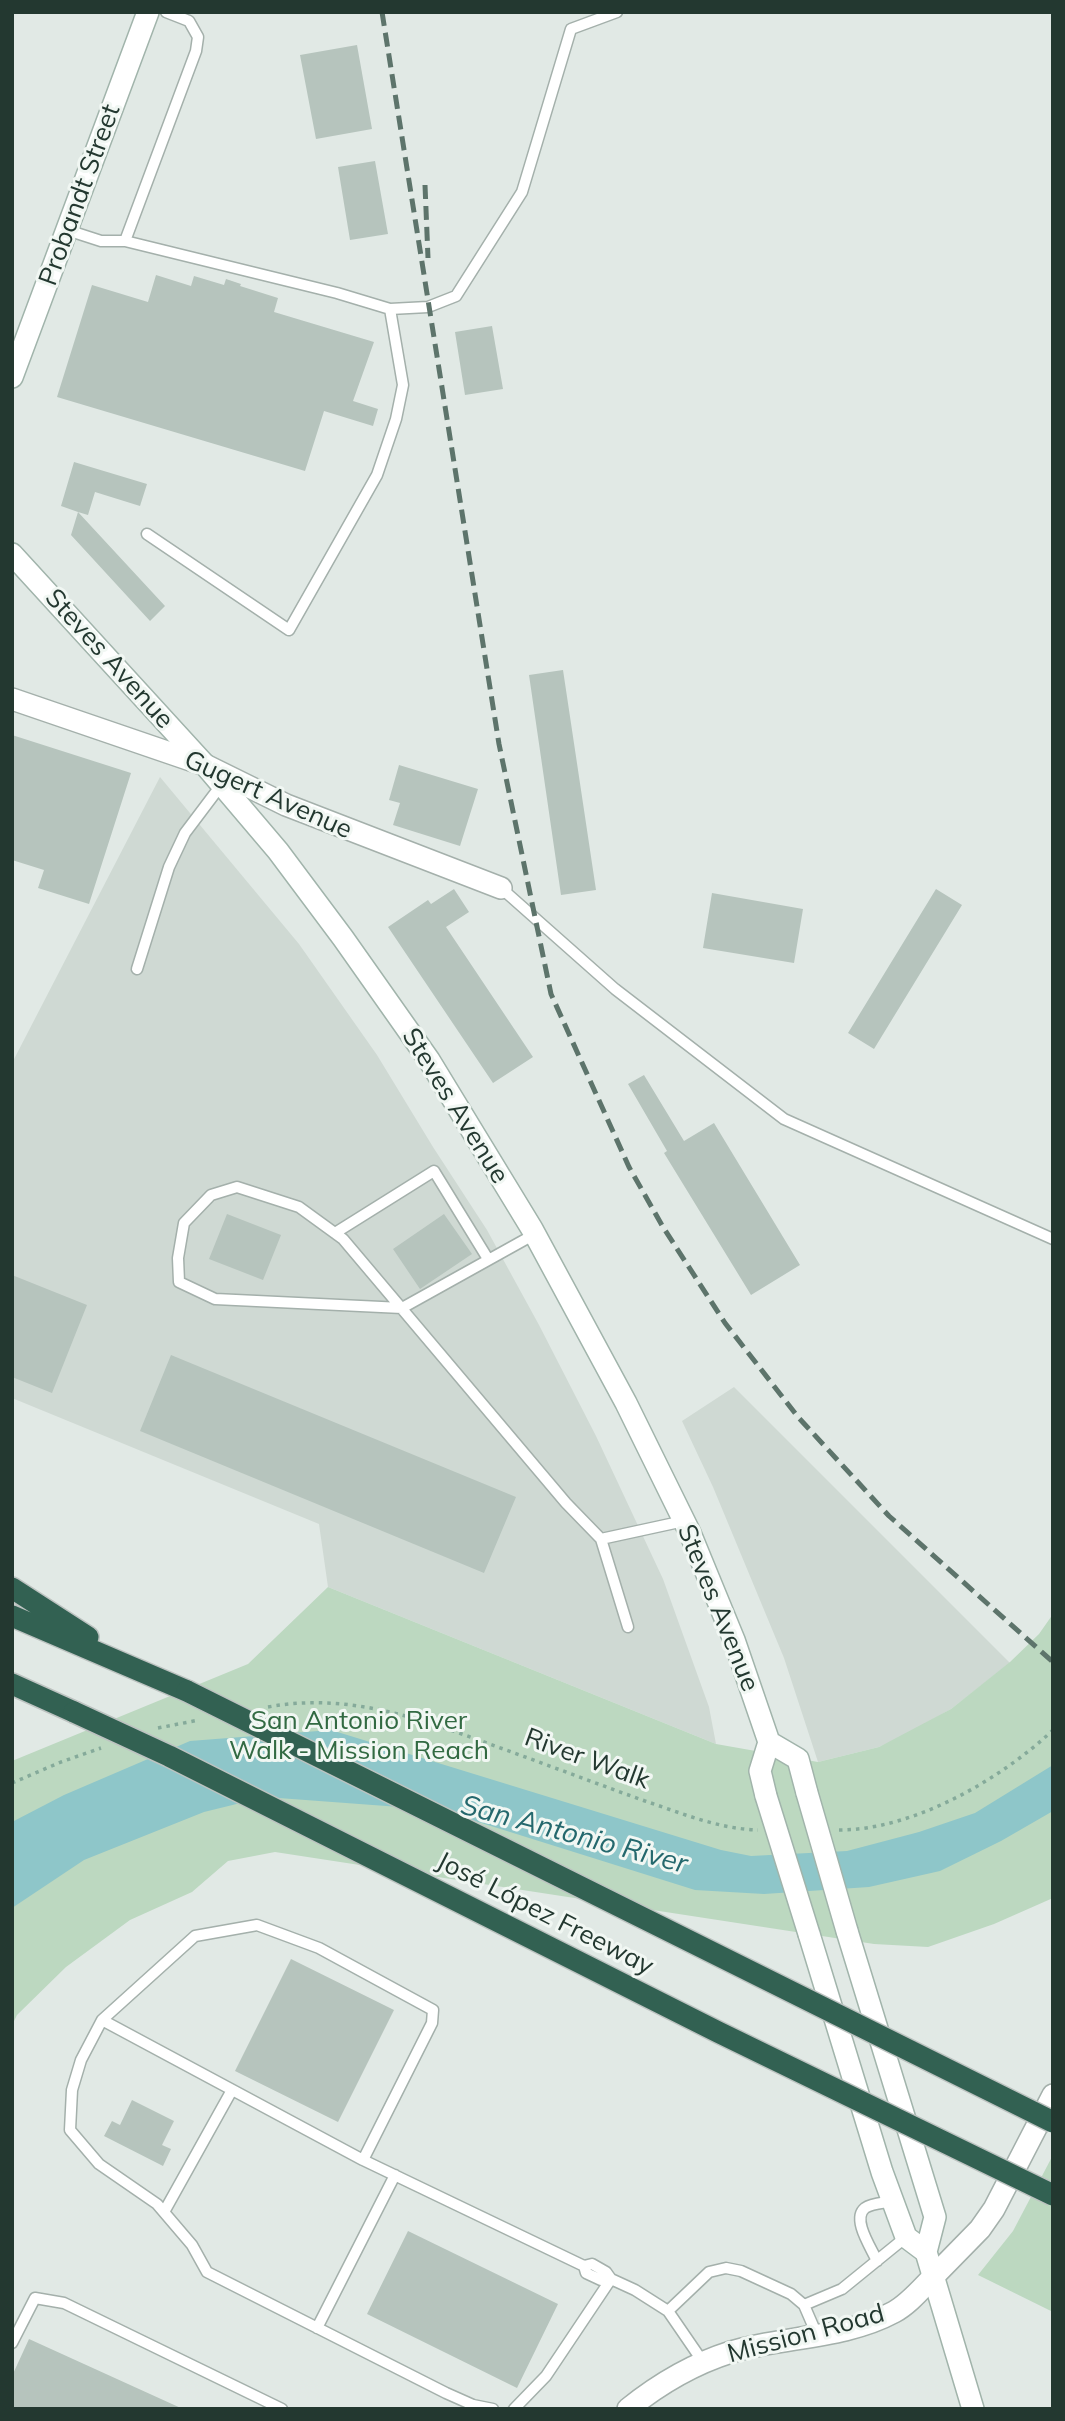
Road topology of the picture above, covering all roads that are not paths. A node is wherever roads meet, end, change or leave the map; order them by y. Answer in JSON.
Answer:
{"nodes":[{"id":1,"x":148,"y":12,"type":"edge"},
{"id":2,"x":166,"y":12,"type":"edge"},
{"id":3,"x":617,"y":12,"type":"edge"},
{"id":4,"x":67,"y":230,"type":"junction"},
{"id":5,"x":125,"y":241,"type":"junction"},
{"id":6,"x":390,"y":309,"type":"junction"},
{"id":7,"x":12,"y":377,"type":"edge"},
{"id":8,"x":147,"y":534,"type":"dead end"},
{"id":9,"x":12,"y":554,"type":"edge"},
{"id":10,"x":12,"y":699,"type":"edge"},
{"id":11,"x":205,"y":765,"type":"junction"},
{"id":12,"x":222,"y":784,"type":"junction"},
{"id":13,"x":500,"y":888,"type":"joint"},
{"id":14,"x":137,"y":969,"type":"dead end"},
{"id":15,"x":335,"y":1233,"type":"junction"},
{"id":16,"x":535,"y":1234,"type":"junction"},
{"id":17,"x":1053,"y":1239,"type":"edge"},
{"id":18,"x":488,"y":1259,"type":"junction"},
{"id":19,"x":402,"y":1308,"type":"junction"},
{"id":20,"x":684,"y":1521,"type":"junction"},
{"id":21,"x":601,"y":1539,"type":"junction"},
{"id":22,"x":12,"y":1588,"type":"edge"},
{"id":23,"x":12,"y":1616,"type":"edge"},
{"id":24,"x":628,"y":1627,"type":"dead end"},
{"id":25,"x":140,"y":1670,"type":"junction"},
{"id":26,"x":12,"y":1684,"type":"edge"},
{"id":27,"x":769,"y":1742,"type":"junction"},
{"id":28,"x":103,"y":2020,"type":"junction"},
{"id":29,"x":232,"y":2090,"type":"junction"},
{"id":30,"x":1053,"y":2095,"type":"edge"},
{"id":31,"x":1053,"y":2122,"type":"edge"},
{"id":32,"x":363,"y":2160,"type":"junction"},
{"id":33,"x":395,"y":2175,"type":"junction"},
{"id":34,"x":1053,"y":2195,"type":"edge"},
{"id":35,"x":893,"y":2201,"type":"junction"},
{"id":36,"x":164,"y":2212,"type":"junction"},
{"id":37,"x":906,"y":2238,"type":"junction"},
{"id":38,"x":926,"y":2252,"type":"junction"},
{"id":39,"x":877,"y":2261,"type":"junction"},
{"id":40,"x":934,"y":2276,"type":"junction"},
{"id":41,"x":611,"y":2279,"type":"junction"},
{"id":42,"x":804,"y":2305,"type":"junction"},
{"id":43,"x":668,"y":2311,"type":"junction"},
{"id":44,"x":317,"y":2328,"type":"junction"},
{"id":45,"x":817,"y":2335,"type":"junction"},
{"id":46,"x":12,"y":2343,"type":"edge"},
{"id":47,"x":703,"y":2362,"type":"junction"},
{"id":48,"x":282,"y":2409,"type":"edge"},
{"id":49,"x":493,"y":2409,"type":"edge"},
{"id":50,"x":514,"y":2409,"type":"edge"},
{"id":51,"x":628,"y":2409,"type":"edge"},
{"id":52,"x":973,"y":2409,"type":"edge"}],
"edges":[{"from":1,"to":4,"type":"main road","name":"Probandt Street"},
{"from":2,"to":5,"type":"lane"},
{"from":3,"to":6,"type":"lane"},
{"from":4,"to":5,"type":"lane"},
{"from":4,"to":7,"type":"main road","name":"Probandt Street"},
{"from":5,"to":6,"type":"lane"},
{"from":6,"to":8,"type":"lane"},
{"from":9,"to":11,"type":"main road","name":"Steves Avenue"},
{"from":10,"to":11,"type":"main road","name":"Gugert Avenue"},
{"from":11,"to":12,"type":"main road","name":"Steves Avenue"},
{"from":11,"to":13,"type":"main road","name":"Gugert Avenue"},
{"from":12,"to":14,"type":"lane"},
{"from":12,"to":16,"type":"main road","name":"Steves Avenue"},
{"from":13,"to":17,"type":"lane"},
{"from":15,"to":18,"type":"lane"},
{"from":15,"to":19,"type":"lane"},
{"from":15,"to":19,"type":"lane"},
{"from":16,"to":18,"type":"lane"},
{"from":16,"to":20,"type":"main road","name":"Steves Avenue"},
{"from":18,"to":19,"type":"lane"},
{"from":19,"to":21,"type":"lane"},
{"from":20,"to":21,"type":"lane"},
{"from":20,"to":27,"type":"main road","name":"Steves Avenue"},
{"from":21,"to":24,"type":"lane"},
{"from":22,"to":25,"type":"highway"},
{"from":23,"to":25,"type":"highway","name":"José López Freeway"},
{"from":25,"to":31,"type":"highway","name":"José López Freeway","bridge":true},
{"from":26,"to":34,"type":"highway","name":"José López Freeway","bridge":true},
{"from":27,"to":35,"type":"main road","bridge":true},
{"from":27,"to":38,"type":"main road","bridge":true},
{"from":28,"to":29,"type":"lane"},
{"from":28,"to":32,"type":"lane"},
{"from":28,"to":36,"type":"lane"},
{"from":29,"to":32,"type":"lane"},
{"from":29,"to":36,"type":"lane"},
{"from":30,"to":40,"type":"main road","name":"Mission Road"},
{"from":32,"to":33,"type":"lane"},
{"from":33,"to":41,"type":"lane"},
{"from":33,"to":44,"type":"lane"},
{"from":35,"to":37,"type":"main road"},
{"from":35,"to":39,"type":"lane"},
{"from":36,"to":44,"type":"lane"},
{"from":37,"to":38,"type":"main road"},
{"from":37,"to":39,"type":"lane"},
{"from":38,"to":40,"type":"main road"},
{"from":39,"to":42,"type":"lane"},
{"from":40,"to":45,"type":"main road","name":"Mission Road"},
{"from":40,"to":52,"type":"main road"},
{"from":41,"to":43,"type":"lane"},
{"from":41,"to":50,"type":"lane"},
{"from":42,"to":43,"type":"lane"},
{"from":42,"to":45,"type":"lane"},
{"from":43,"to":47,"type":"lane"},
{"from":44,"to":49,"type":"lane"},
{"from":45,"to":47,"type":"main road","name":"Mission Road"},
{"from":46,"to":48,"type":"lane"},
{"from":47,"to":51,"type":"main road","name":"Mission Road"}]}
